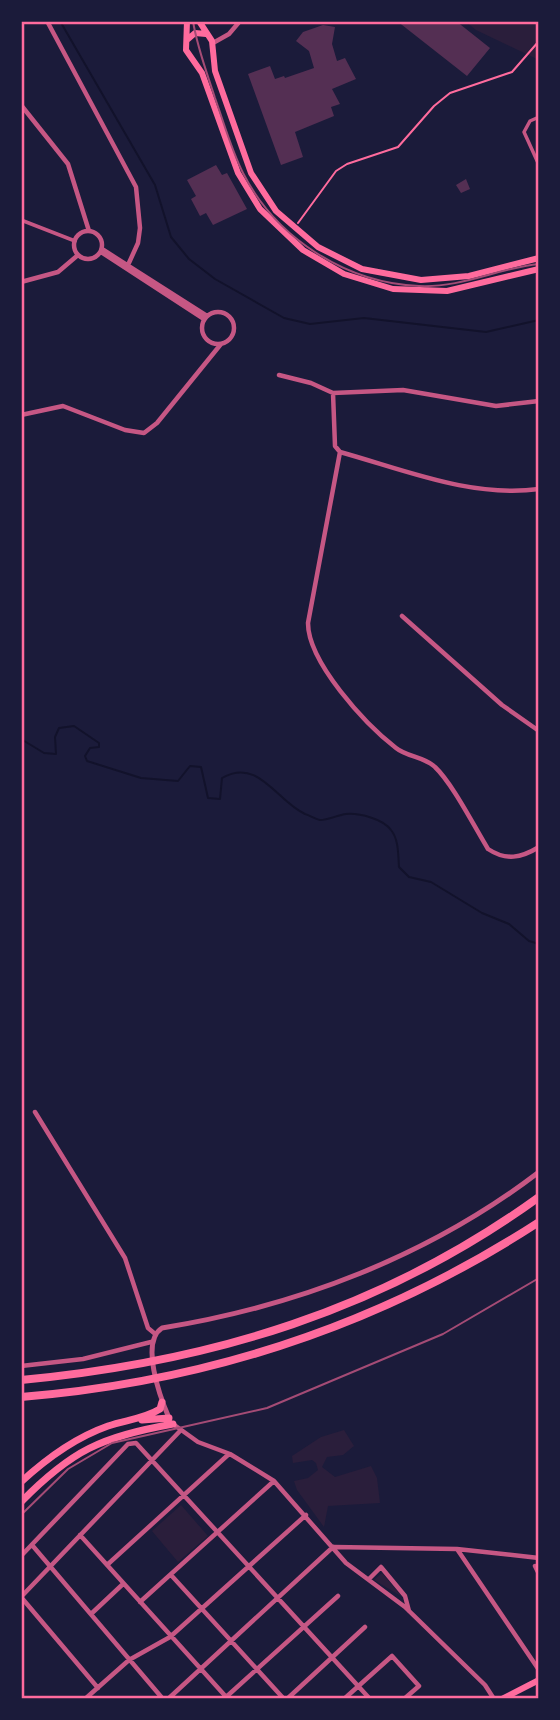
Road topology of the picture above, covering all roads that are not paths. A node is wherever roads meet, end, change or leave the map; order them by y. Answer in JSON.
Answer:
{"nodes":[{"id":1,"x":47,"y":21,"type":"edge"},
{"id":2,"x":187,"y":21,"type":"edge"},
{"id":3,"x":199,"y":21,"type":"edge"},
{"id":4,"x":240,"y":21,"type":"edge"},
{"id":5,"x":282,"y":21,"type":"edge"},
{"id":6,"x":295,"y":21,"type":"edge"},
{"id":7,"x":206,"y":34,"type":"junction"},
{"id":8,"x":187,"y":41,"type":"junction"},
{"id":9,"x":213,"y":47,"type":"junction"},
{"id":10,"x":193,"y":58,"type":"junction"},
{"id":11,"x":21,"y":105,"type":"edge"},
{"id":12,"x":539,"y":117,"type":"edge"},
{"id":13,"x":539,"y":165,"type":"edge"},
{"id":14,"x":21,"y":220,"type":"edge"},
{"id":15,"x":89,"y":231,"type":"junction"},
{"id":16,"x":75,"y":241,"type":"junction"},
{"id":17,"x":102,"y":250,"type":"junction"},
{"id":18,"x":78,"y":254,"type":"junction"},
{"id":19,"x":539,"y":258,"type":"edge"},
{"id":20,"x":128,"y":265,"type":"junction"},
{"id":21,"x":539,"y":269,"type":"edge"},
{"id":22,"x":21,"y":282,"type":"edge"},
{"id":23,"x":206,"y":318,"type":"junction"},
{"id":24,"x":220,"y":344,"type":"junction"},
{"id":25,"x":279,"y":375,"type":"dead end"},
{"id":26,"x":333,"y":393,"type":"junction"},
{"id":27,"x":539,"y":401,"type":"edge"},
{"id":28,"x":21,"y":415,"type":"edge"},
{"id":29,"x":340,"y":452,"type":"junction"},
{"id":30,"x":539,"y":489,"type":"edge"},
{"id":31,"x":402,"y":616,"type":"dead end"},
{"id":32,"x":539,"y":732,"type":"edge"},
{"id":33,"x":539,"y":847,"type":"edge"},
{"id":34,"x":34,"y":1112,"type":"dead end"},
{"id":35,"x":539,"y":1172,"type":"edge"},
{"id":36,"x":539,"y":1197,"type":"edge"},
{"id":37,"x":539,"y":1204,"type":"edge"},
{"id":38,"x":539,"y":1222,"type":"edge"},
{"id":39,"x":414,"y":1274,"type":"junction"},
{"id":40,"x":154,"y":1333,"type":"junction"},
{"id":41,"x":151,"y":1342,"type":"junction"},
{"id":42,"x":21,"y":1366,"type":"edge"},
{"id":43,"x":21,"y":1380,"type":"edge"},
{"id":44,"x":21,"y":1397,"type":"edge"},
{"id":45,"x":162,"y":1402,"type":"junction"},
{"id":46,"x":171,"y":1421,"type":"junction"},
{"id":47,"x":125,"y":1422,"type":"junction"},
{"id":48,"x":180,"y":1430,"type":"junction"},
{"id":49,"x":230,"y":1454,"type":"junction"},
{"id":50,"x":151,"y":1460,"type":"junction"},
{"id":51,"x":274,"y":1480,"type":"junction"},
{"id":52,"x":21,"y":1482,"type":"edge"},
{"id":53,"x":184,"y":1496,"type":"junction"},
{"id":54,"x":21,"y":1502,"type":"edge"},
{"id":55,"x":306,"y":1515,"type":"junction"},
{"id":56,"x":218,"y":1533,"type":"junction"},
{"id":57,"x":80,"y":1535,"type":"junction"},
{"id":58,"x":32,"y":1545,"type":"junction"},
{"id":59,"x":334,"y":1547,"type":"junction"},
{"id":60,"x":457,"y":1549,"type":"junction"},
{"id":61,"x":21,"y":1556,"type":"edge"},
{"id":62,"x":539,"y":1558,"type":"edge"},
{"id":63,"x":107,"y":1565,"type":"junction"},
{"id":64,"x":248,"y":1566,"type":"junction"},
{"id":65,"x":535,"y":1566,"type":"dead end"},
{"id":66,"x":50,"y":1567,"type":"junction"},
{"id":67,"x":539,"y":1573,"type":"edge"},
{"id":68,"x":171,"y":1575,"type":"junction"},
{"id":69,"x":369,"y":1579,"type":"junction"},
{"id":70,"x":124,"y":1584,"type":"junction"},
{"id":71,"x":338,"y":1596,"type":"dead end"},
{"id":72,"x":21,"y":1597,"type":"edge"},
{"id":73,"x":278,"y":1599,"type":"junction"},
{"id":74,"x":140,"y":1602,"type":"junction"},
{"id":75,"x":202,"y":1608,"type":"junction"},
{"id":76,"x":410,"y":1612,"type":"junction"},
{"id":77,"x":91,"y":1614,"type":"junction"},
{"id":78,"x":304,"y":1627,"type":"junction"},
{"id":79,"x":365,"y":1627,"type":"dead end"},
{"id":80,"x":170,"y":1637,"type":"junction"},
{"id":81,"x":232,"y":1641,"type":"junction"},
{"id":82,"x":332,"y":1658,"type":"junction"},
{"id":83,"x":130,"y":1660,"type":"junction"},
{"id":84,"x":201,"y":1669,"type":"junction"},
{"id":85,"x":257,"y":1669,"type":"junction"},
{"id":86,"x":539,"y":1670,"type":"edge"},
{"id":87,"x":539,"y":1680,"type":"edge"},
{"id":88,"x":358,"y":1686,"type":"junction"},
{"id":89,"x":98,"y":1688,"type":"junction"},
{"id":90,"x":226,"y":1698,"type":"edge"},
{"id":91,"x":506,"y":1698,"type":"edge"},
{"id":92,"x":85,"y":1699,"type":"edge"},
{"id":93,"x":165,"y":1699,"type":"edge"},
{"id":94,"x":286,"y":1699,"type":"edge"},
{"id":95,"x":344,"y":1699,"type":"edge"},
{"id":96,"x":370,"y":1699,"type":"edge"},
{"id":97,"x":404,"y":1699,"type":"edge"},
{"id":98,"x":494,"y":1699,"type":"edge"}],
"edges":[{"from":1,"to":20,"type":"street"},
{"from":2,"to":8,"type":"main road"},
{"from":3,"to":7,"type":"main road"},
{"from":4,"to":9,"type":"street"},
{"from":5,"to":6,"type":"street"},
{"from":7,"to":8,"type":"main road"},
{"from":7,"to":9,"type":"main road"},
{"from":8,"to":10,"type":"main road"},
{"from":9,"to":10,"type":"main road"},
{"from":9,"to":19,"type":"main road"},
{"from":10,"to":21,"type":"main road"},
{"from":11,"to":15,"type":"street"},
{"from":12,"to":13,"type":"street"},
{"from":14,"to":16,"type":"street"},
{"from":15,"to":16,"type":"street"},
{"from":15,"to":17,"type":"street"},
{"from":16,"to":18,"type":"street"},
{"from":17,"to":18,"type":"street"},
{"from":17,"to":20,"type":"street"},
{"from":17,"to":23,"type":"street"},
{"from":18,"to":22,"type":"street"},
{"from":20,"to":23,"type":"street"},
{"from":23,"to":24,"type":"street"},
{"from":23,"to":24,"type":"street"},
{"from":24,"to":28,"type":"street"},
{"from":25,"to":26,"type":"street"},
{"from":26,"to":27,"type":"street"},
{"from":26,"to":29,"type":"street"},
{"from":29,"to":30,"type":"street"},
{"from":29,"to":33,"type":"street"},
{"from":31,"to":32,"type":"street"},
{"from":34,"to":40,"type":"street"},
{"from":35,"to":40,"type":"street"},
{"from":36,"to":39,"type":"highway"},
{"from":37,"to":39,"type":"highway"},
{"from":38,"to":44,"type":"highway"},
{"from":39,"to":43,"type":"highway"},
{"from":40,"to":41,"type":"street"},
{"from":41,"to":42,"type":"street"},
{"from":41,"to":45,"type":"street"},
{"from":45,"to":46,"type":"street"},
{"from":45,"to":47,"type":"main road"},
{"from":46,"to":47,"type":"main road"},
{"from":46,"to":48,"type":"street"},
{"from":46,"to":54,"type":"main road"},
{"from":47,"to":52,"type":"main road"},
{"from":48,"to":49,"type":"street"},
{"from":48,"to":50,"type":"street"},
{"from":49,"to":51,"type":"street"},
{"from":49,"to":53,"type":"street"},
{"from":50,"to":53,"type":"street"},
{"from":50,"to":57,"type":"street"},
{"from":50,"to":58,"type":"street"},
{"from":51,"to":55,"type":"street"},
{"from":51,"to":56,"type":"street"},
{"from":53,"to":56,"type":"street"},
{"from":53,"to":63,"type":"street"},
{"from":55,"to":59,"type":"street"},
{"from":55,"to":64,"type":"street"},
{"from":56,"to":64,"type":"street"},
{"from":56,"to":68,"type":"street"},
{"from":57,"to":63,"type":"street"},
{"from":57,"to":66,"type":"street"},
{"from":58,"to":61,"type":"street"},
{"from":58,"to":66,"type":"street"},
{"from":59,"to":60,"type":"street"},
{"from":59,"to":69,"type":"street"},
{"from":59,"to":73,"type":"street"},
{"from":60,"to":62,"type":"street"},
{"from":60,"to":86,"type":"street"},
{"from":63,"to":70,"type":"street"},
{"from":64,"to":73,"type":"street"},
{"from":64,"to":75,"type":"street"},
{"from":65,"to":67,"type":"street"},
{"from":66,"to":72,"type":"street"},
{"from":66,"to":77,"type":"street"},
{"from":68,"to":74,"type":"street"},
{"from":68,"to":75,"type":"street"},
{"from":69,"to":76,"type":"street"},
{"from":69,"to":76,"type":"street"},
{"from":70,"to":74,"type":"street"},
{"from":70,"to":77,"type":"street"},
{"from":71,"to":78,"type":"street"},
{"from":72,"to":89,"type":"street"},
{"from":73,"to":78,"type":"street"},
{"from":73,"to":81,"type":"street"},
{"from":74,"to":80,"type":"street"},
{"from":75,"to":80,"type":"street"},
{"from":75,"to":81,"type":"street"},
{"from":76,"to":98,"type":"street"},
{"from":77,"to":83,"type":"street"},
{"from":78,"to":82,"type":"street"},
{"from":78,"to":85,"type":"street"},
{"from":79,"to":82,"type":"street"},
{"from":80,"to":83,"type":"street"},
{"from":80,"to":84,"type":"street"},
{"from":81,"to":84,"type":"street"},
{"from":81,"to":85,"type":"street"},
{"from":82,"to":88,"type":"street"},
{"from":82,"to":94,"type":"street"},
{"from":83,"to":89,"type":"street"},
{"from":83,"to":93,"type":"street"},
{"from":84,"to":90,"type":"street"},
{"from":84,"to":93,"type":"street"},
{"from":85,"to":90,"type":"street"},
{"from":85,"to":94,"type":"street"},
{"from":87,"to":91,"type":"main road"},
{"from":88,"to":95,"type":"street"},
{"from":88,"to":96,"type":"street"},
{"from":88,"to":97,"type":"street"},
{"from":89,"to":92,"type":"street"}]}
